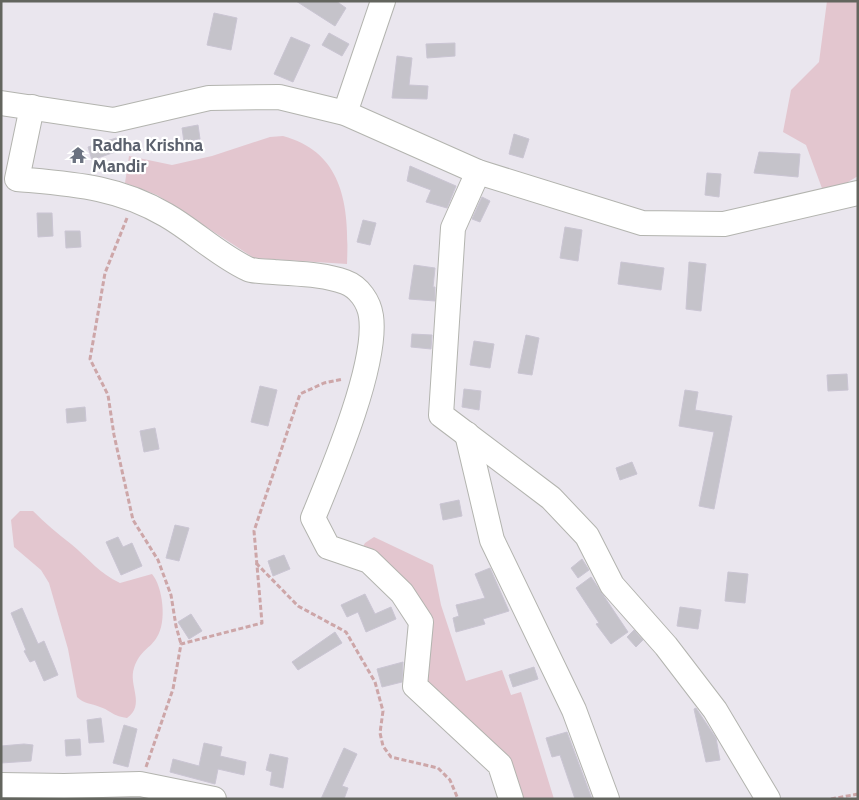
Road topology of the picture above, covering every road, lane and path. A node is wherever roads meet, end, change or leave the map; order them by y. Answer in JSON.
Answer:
{"nodes":[{"id":1,"x":383,"y":1,"type":"edge"},
{"id":2,"x":1,"y":103,"type":"edge"},
{"id":3,"x":32,"y":107,"type":"junction"},
{"id":4,"x":345,"y":112,"type":"junction"},
{"id":5,"x":478,"y":172,"type":"junction"},
{"id":6,"x":858,"y":193,"type":"edge"},
{"id":7,"x":134,"y":199,"type":"junction"},
{"id":8,"x":365,"y":374,"type":"junction"},
{"id":9,"x":468,"y":434,"type":"junction"},
{"id":10,"x":256,"y":563,"type":"junction"},
{"id":11,"x":181,"y":644,"type":"junction"},
{"id":12,"x":140,"y":784,"type":"junction"},
{"id":13,"x":1,"y":785,"type":"edge"},
{"id":14,"x":858,"y":794,"type":"edge"},
{"id":15,"x":214,"y":799,"type":"edge"},
{"id":16,"x":458,"y":799,"type":"edge"},
{"id":17,"x":511,"y":799,"type":"edge"},
{"id":18,"x":607,"y":799,"type":"edge"},
{"id":19,"x":768,"y":799,"type":"edge"},
{"id":20,"x":831,"y":799,"type":"edge"}],
"edges":[{"from":1,"to":4,"type":"street"},
{"from":2,"to":3,"type":"street"},
{"from":3,"to":4,"type":"street"},
{"from":3,"to":7,"type":"street"},
{"from":4,"to":5,"type":"street"},
{"from":5,"to":6,"type":"street"},
{"from":5,"to":9,"type":"street"},
{"from":7,"to":8,"type":"street"},
{"from":7,"to":11,"type":"path"},
{"from":8,"to":10,"type":"path"},
{"from":8,"to":17,"type":"street"},
{"from":9,"to":18,"type":"street"},
{"from":9,"to":19,"type":"street"},
{"from":10,"to":11,"type":"path"},
{"from":10,"to":16,"type":"path"},
{"from":11,"to":12,"type":"path"},
{"from":12,"to":13,"type":"street"},
{"from":12,"to":15,"type":"street"},
{"from":14,"to":20,"type":"path"}]}
